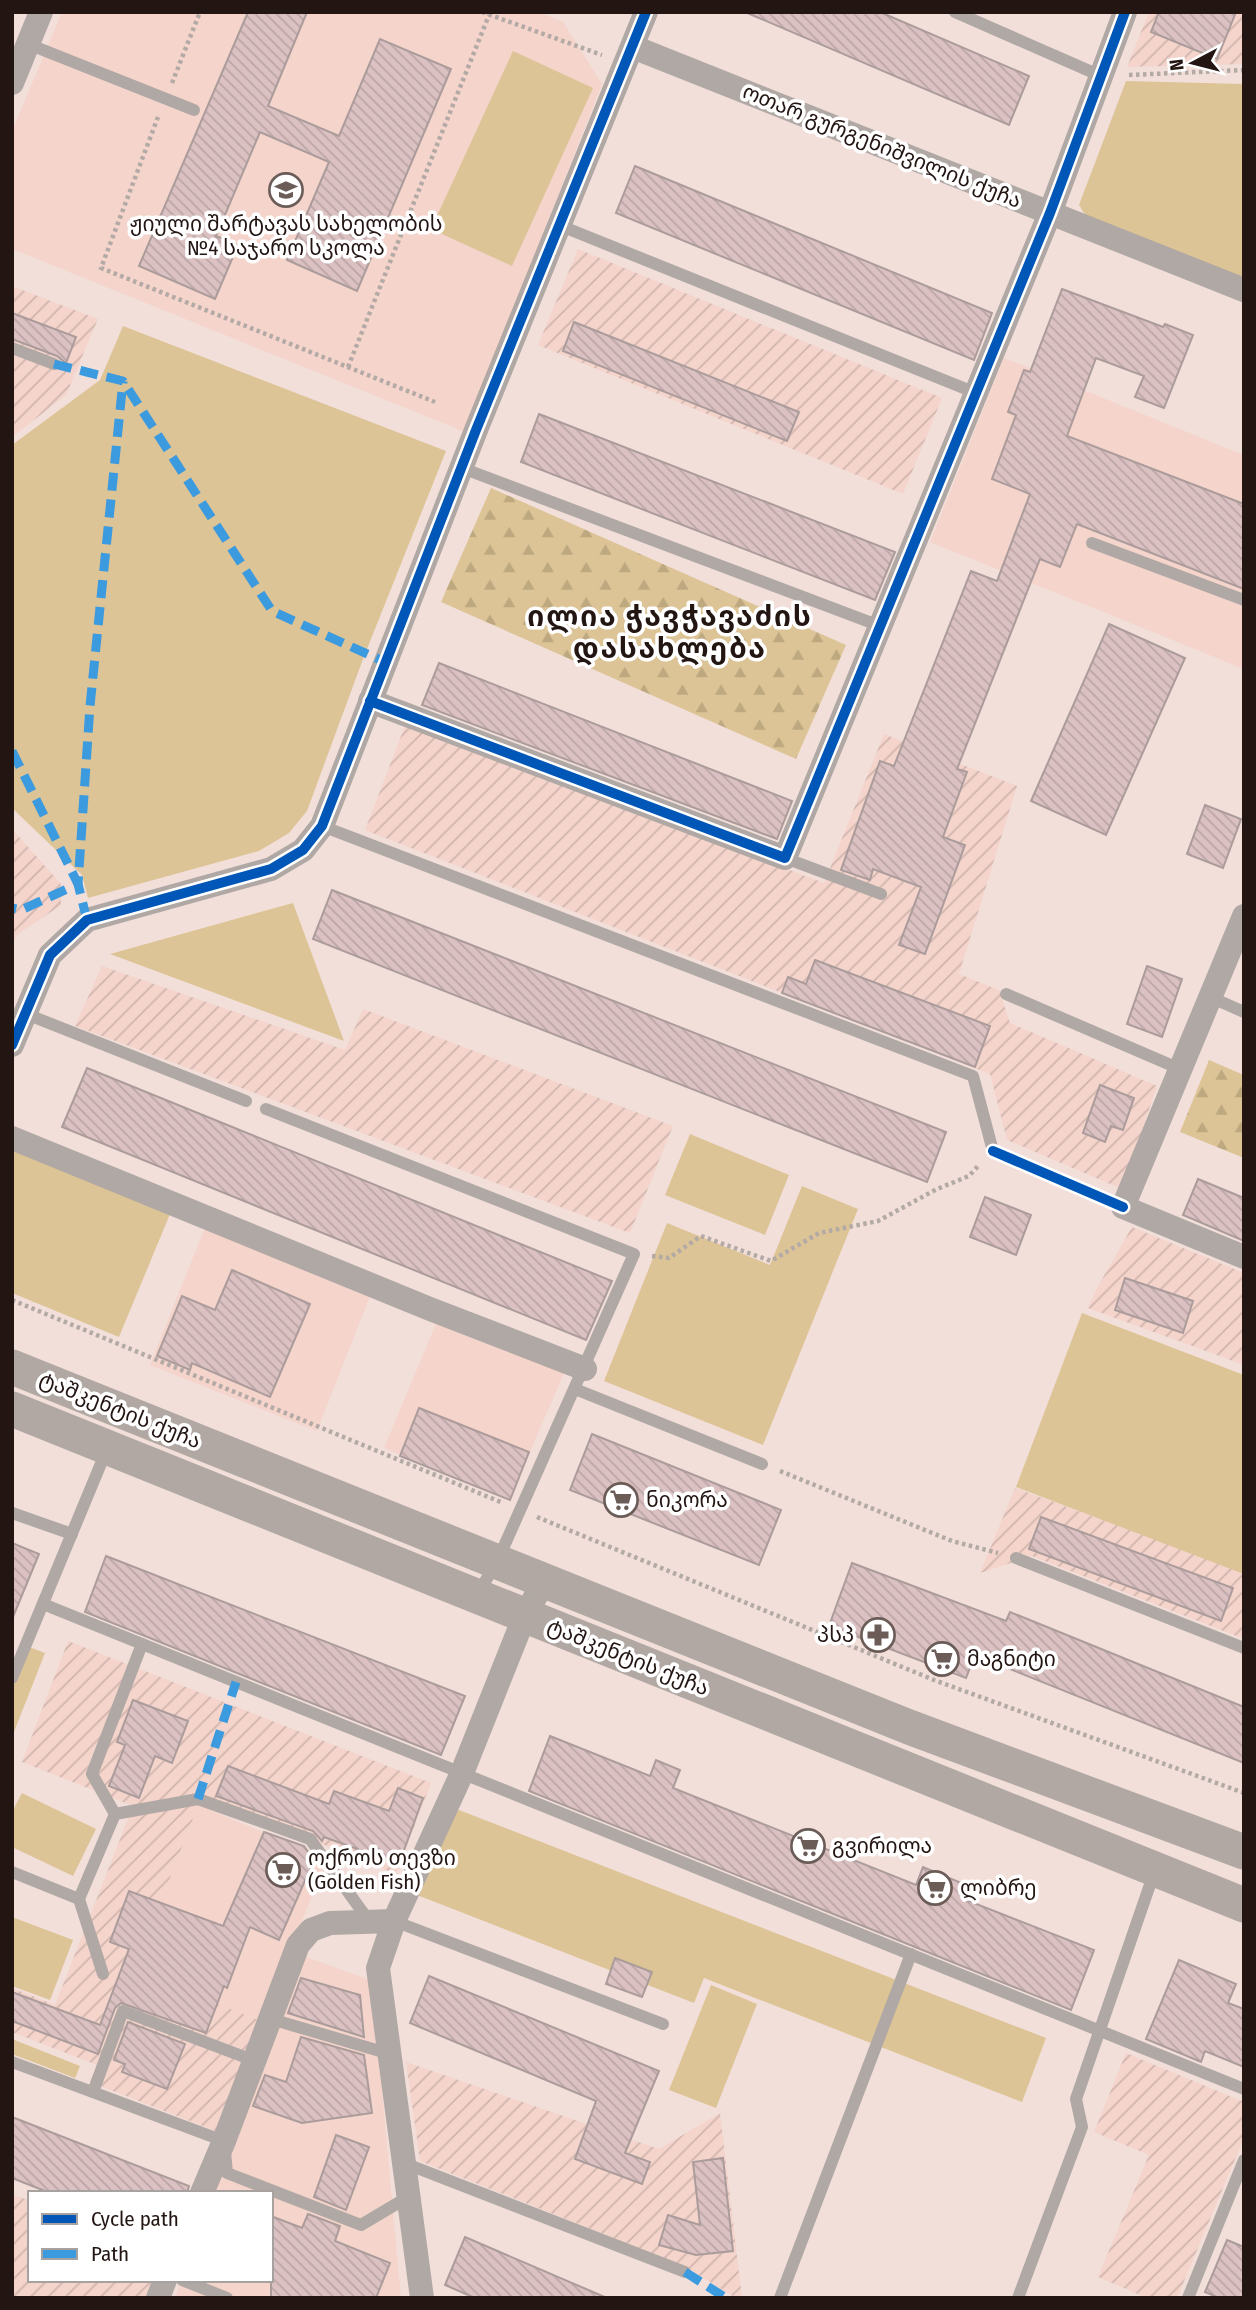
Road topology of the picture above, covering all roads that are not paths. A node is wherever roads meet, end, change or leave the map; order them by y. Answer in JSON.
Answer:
{"nodes":[{"id":1,"x":41,"y":12,"type":"edge"},
{"id":2,"x":646,"y":12,"type":"edge"},
{"id":3,"x":955,"y":12,"type":"edge"},
{"id":4,"x":1125,"y":12,"type":"edge"},
{"id":5,"x":28,"y":44,"type":"junction"},
{"id":6,"x":633,"y":47,"type":"junction"},
{"id":7,"x":1101,"y":76,"type":"junction"},
{"id":8,"x":12,"y":83,"type":"edge"},
{"id":9,"x":194,"y":110,"type":"dead end"},
{"id":10,"x":1050,"y":212,"type":"junction"},
{"id":11,"x":561,"y":226,"type":"junction"},
{"id":12,"x":1244,"y":290,"type":"edge"},
{"id":13,"x":12,"y":348,"type":"edge"},
{"id":14,"x":54,"y":364,"type":"dead end"},
{"id":15,"x":976,"y":393,"type":"junction"},
{"id":16,"x":462,"y":468,"type":"junction"},
{"id":17,"x":1092,"y":543,"type":"dead end"},
{"id":18,"x":1244,"y":600,"type":"edge"},
{"id":19,"x":880,"y":626,"type":"junction"},
{"id":20,"x":370,"y":701,"type":"junction"},
{"id":21,"x":322,"y":826,"type":"junction"},
{"id":22,"x":785,"y":858,"type":"junction"},
{"id":23,"x":881,"y":894,"type":"dead end"},
{"id":24,"x":1244,"y":916,"type":"edge"},
{"id":25,"x":1006,"y":994,"type":"dead end"},
{"id":26,"x":1210,"y":998,"type":"junction"},
{"id":27,"x":1244,"y":1012,"type":"edge"},
{"id":28,"x":26,"y":1014,"type":"junction"},
{"id":29,"x":12,"y":1045,"type":"edge"},
{"id":30,"x":1180,"y":1069,"type":"junction"},
{"id":31,"x":246,"y":1101,"type":"dead end"},
{"id":32,"x":266,"y":1109,"type":"dead end"},
{"id":33,"x":12,"y":1138,"type":"edge"},
{"id":34,"x":993,"y":1151,"type":"road end"},
{"id":35,"x":1244,"y":1257,"type":"edge"},
{"id":36,"x":12,"y":1367,"type":"edge"},
{"id":37,"x":580,"y":1379,"type":"junction"},
{"id":38,"x":12,"y":1409,"type":"edge"},
{"id":39,"x":108,"y":1448,"type":"junction"},
{"id":40,"x":762,"y":1464,"type":"road end"},
{"id":41,"x":12,"y":1513,"type":"edge"},
{"id":42,"x":72,"y":1534,"type":"junction"},
{"id":43,"x":1016,"y":1558,"type":"road end"},
{"id":44,"x":497,"y":1562,"type":"junction"},
{"id":45,"x":545,"y":1580,"type":"junction"},
{"id":46,"x":476,"y":1595,"type":"junction"},
{"id":47,"x":43,"y":1604,"type":"junction"},
{"id":48,"x":525,"y":1615,"type":"junction"},
{"id":49,"x":142,"y":1644,"type":"junction"},
{"id":50,"x":1244,"y":1648,"type":"edge"},
{"id":51,"x":12,"y":1678,"type":"edge"},
{"id":52,"x":462,"y":1773,"type":"junction"},
{"id":53,"x":115,"y":1814,"type":"junction"},
{"id":54,"x":1244,"y":1852,"type":"edge"},
{"id":55,"x":1155,"y":1869,"type":"junction"},
{"id":56,"x":12,"y":1872,"type":"edge"},
{"id":57,"x":79,"y":1899,"type":"junction"},
{"id":58,"x":1244,"y":1905,"type":"edge"},
{"id":59,"x":394,"y":1921,"type":"junction"},
{"id":60,"x":369,"y":1922,"type":"junction"},
{"id":61,"x":911,"y":1954,"type":"junction"},
{"id":62,"x":103,"y":1974,"type":"dead end"},
{"id":63,"x":271,"y":2019,"type":"junction"},
{"id":64,"x":663,"y":2024,"type":"dead end"},
{"id":65,"x":1100,"y":2030,"type":"junction"},
{"id":66,"x":390,"y":2054,"type":"junction"},
{"id":67,"x":255,"y":2060,"type":"junction"},
{"id":68,"x":12,"y":2062,"type":"edge"},
{"id":69,"x":1244,"y":2089,"type":"edge"},
{"id":70,"x":93,"y":2092,"type":"junction"},
{"id":71,"x":224,"y":2141,"type":"junction"},
{"id":72,"x":1244,"y":2160,"type":"edge"},
{"id":73,"x":404,"y":2163,"type":"junction"},
{"id":74,"x":203,"y":2191,"type":"edge"},
{"id":75,"x":408,"y":2197,"type":"junction"},
{"id":76,"x":685,"y":2272,"type":"dead end"},
{"id":77,"x":187,"y":2282,"type":"edge"},
{"id":78,"x":227,"y":2298,"type":"edge"},
{"id":79,"x":422,"y":2298,"type":"edge"},
{"id":80,"x":780,"y":2298,"type":"edge"},
{"id":81,"x":1017,"y":2298,"type":"edge"},
{"id":82,"x":1188,"y":2298,"type":"edge"}],
"edges":[{"from":1,"to":5,"type":"street"},
{"from":2,"to":6,"type":"street"},
{"from":3,"to":7,"type":"lane"},
{"from":4,"to":7,"type":"street"},
{"from":5,"to":8,"type":"street"},
{"from":5,"to":9,"type":"lane"},
{"from":6,"to":10,"type":"street","name":"ოთარ გურგენიშვილის ქუჩა"},
{"from":6,"to":11,"type":"street"},
{"from":7,"to":10,"type":"street"},
{"from":10,"to":12,"type":"street","name":"ოთარ გურგენიშვილის ქუჩა"},
{"from":10,"to":15,"type":"street"},
{"from":11,"to":15,"type":"lane"},
{"from":11,"to":16,"type":"street"},
{"from":13,"to":14,"type":"lane"},
{"from":15,"to":19,"type":"street"},
{"from":16,"to":19,"type":"lane"},
{"from":16,"to":20,"type":"street"},
{"from":17,"to":18,"type":"lane"},
{"from":19,"to":22,"type":"street"},
{"from":20,"to":21,"type":"street"},
{"from":20,"to":22,"type":"street"},
{"from":21,"to":28,"type":"street"},
{"from":21,"to":34,"type":"lane"},
{"from":22,"to":23,"type":"lane"},
{"from":24,"to":26,"type":"street"},
{"from":25,"to":30,"type":"lane"},
{"from":26,"to":27,"type":"lane"},
{"from":26,"to":30,"type":"street"},
{"from":28,"to":29,"type":"street"},
{"from":28,"to":31,"type":"lane"},
{"from":30,"to":35,"type":"street"},
{"from":32,"to":37,"type":"lane"},
{"from":33,"to":37,"type":"street"},
{"from":36,"to":44,"type":"main road","name":"ტაშკენტის ქუჩა"},
{"from":37,"to":40,"type":"lane"},
{"from":37,"to":44,"type":"lane"},
{"from":38,"to":39,"type":"main road","name":"ტაშკენტის ქუჩა"},
{"from":39,"to":42,"type":"lane"},
{"from":39,"to":46,"type":"main road","name":"ტაშკენტის ქუჩა"},
{"from":41,"to":42,"type":"lane"},
{"from":42,"to":47,"type":"lane"},
{"from":43,"to":50,"type":"lane"},
{"from":44,"to":45,"type":"main road","name":"ტაშკენტის ქუჩა"},
{"from":44,"to":46,"type":"lane"},
{"from":45,"to":48,"type":"street"},
{"from":45,"to":54,"type":"main road","name":"ტაშკენტის ქუჩა"},
{"from":46,"to":48,"type":"main road","name":"ტაშკენტის ქუჩა"},
{"from":47,"to":49,"type":"lane"},
{"from":47,"to":51,"type":"lane"},
{"from":48,"to":52,"type":"street"},
{"from":48,"to":55,"type":"main road","name":"ტაშკენტის ქუჩა"},
{"from":49,"to":52,"type":"lane"},
{"from":49,"to":53,"type":"lane"},
{"from":52,"to":59,"type":"street"},
{"from":52,"to":61,"type":"lane"},
{"from":53,"to":57,"type":"lane"},
{"from":53,"to":60,"type":"lane"},
{"from":55,"to":58,"type":"main road","name":"ტაშკენტის ქუჩა"},
{"from":55,"to":65,"type":"lane"},
{"from":56,"to":57,"type":"lane"},
{"from":57,"to":62,"type":"lane"},
{"from":59,"to":60,"type":"street"},
{"from":59,"to":64,"type":"lane"},
{"from":59,"to":66,"type":"street"},
{"from":60,"to":63,"type":"street"},
{"from":61,"to":65,"type":"lane"},
{"from":61,"to":80,"type":"lane"},
{"from":63,"to":66,"type":"lane"},
{"from":63,"to":67,"type":"street"},
{"from":65,"to":69,"type":"lane"},
{"from":65,"to":81,"type":"lane"},
{"from":66,"to":73,"type":"street"},
{"from":67,"to":70,"type":"lane"},
{"from":67,"to":71,"type":"street"},
{"from":68,"to":70,"type":"lane"},
{"from":70,"to":71,"type":"lane"},
{"from":71,"to":74,"type":"street"},
{"from":71,"to":75,"type":"lane"},
{"from":72,"to":82,"type":"lane"},
{"from":73,"to":75,"type":"street"},
{"from":73,"to":76,"type":"lane"},
{"from":75,"to":79,"type":"street"},
{"from":77,"to":78,"type":"lane"}]}
